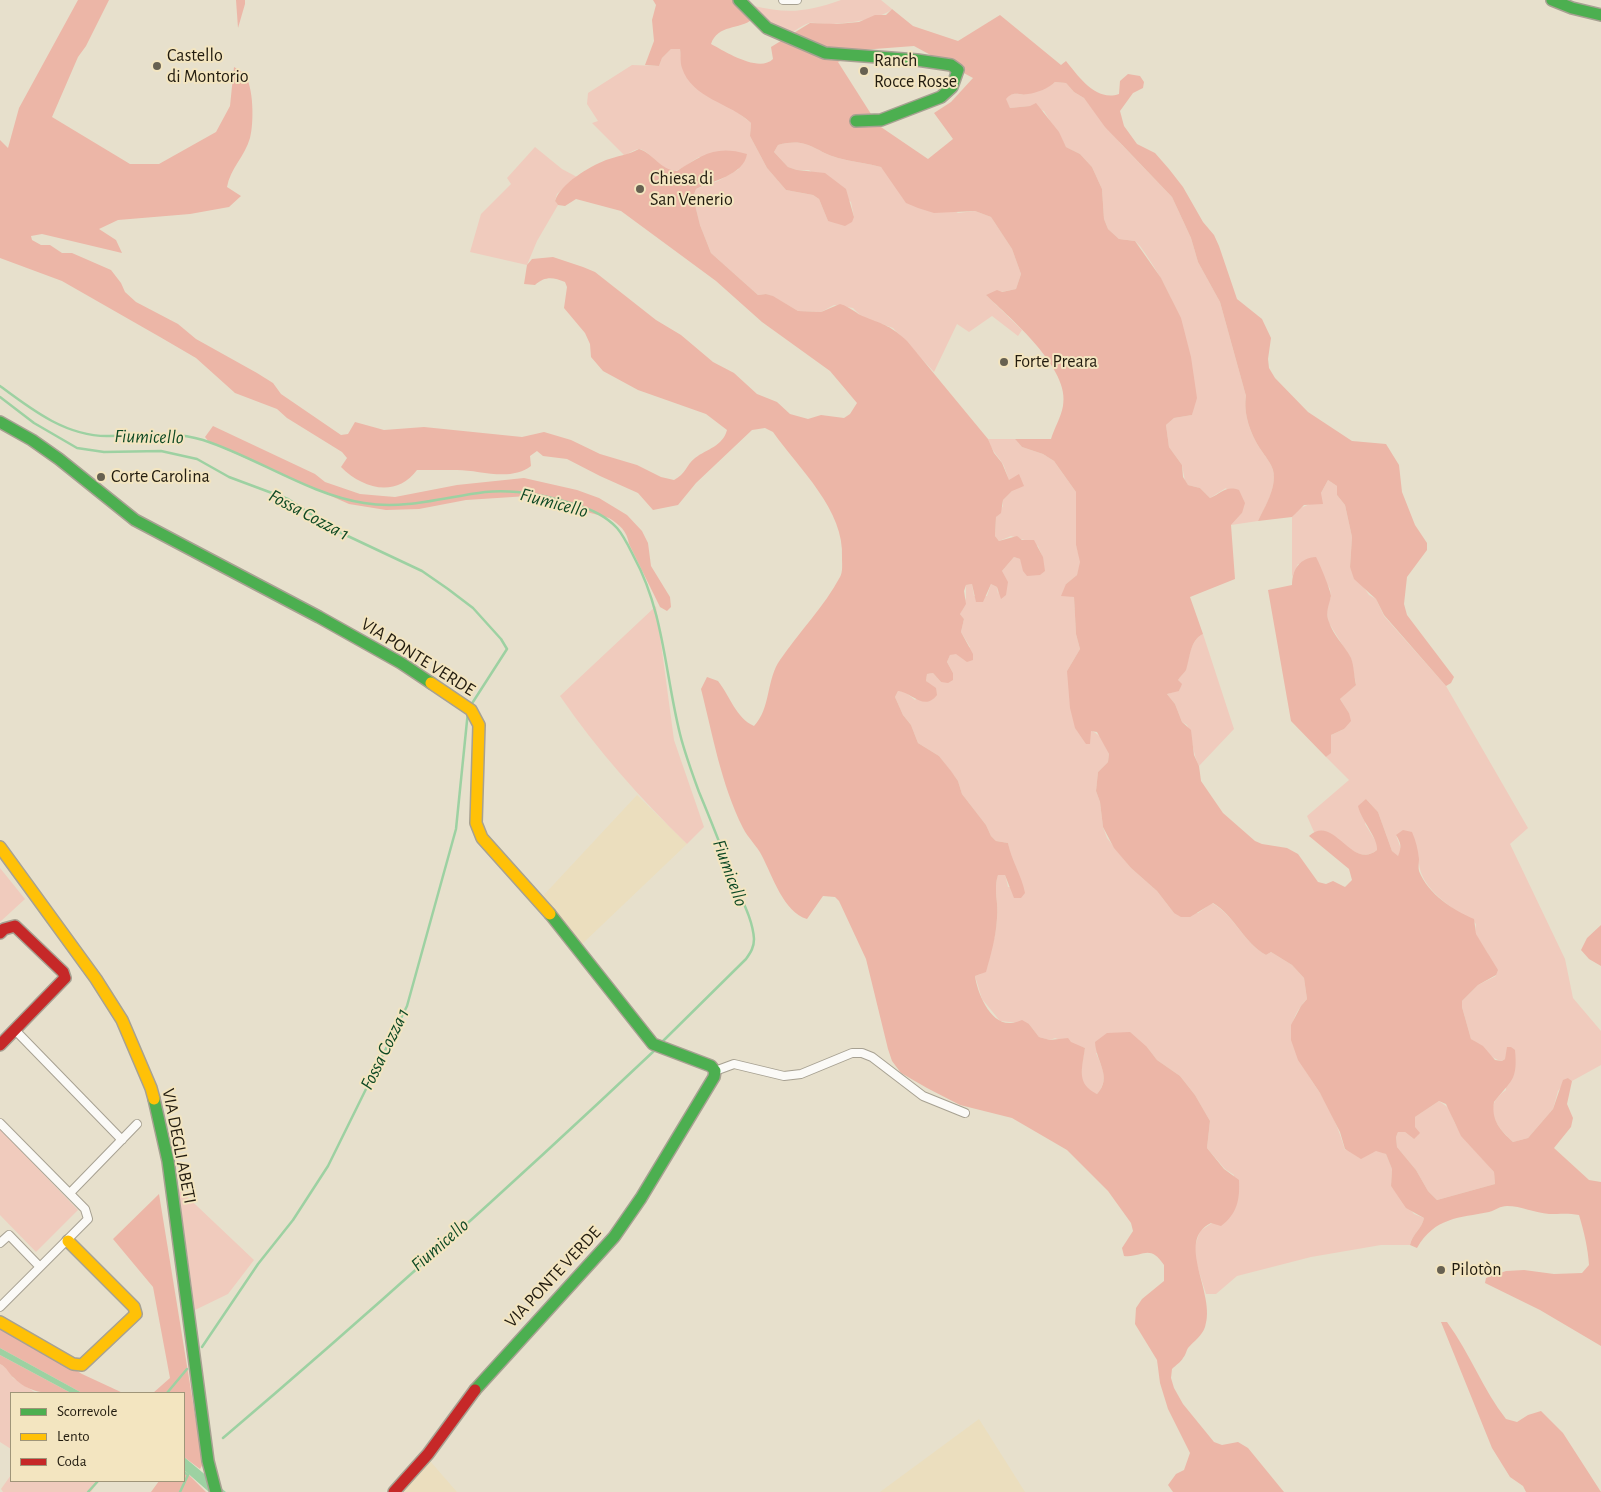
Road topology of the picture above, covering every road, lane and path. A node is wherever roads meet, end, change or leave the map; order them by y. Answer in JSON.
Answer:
{"nodes":[{"id":1,"x":738,"y":0,"type":"edge"},
{"id":2,"x":783,"y":0,"type":"edge"},
{"id":3,"x":797,"y":0,"type":"edge"},
{"id":4,"x":1552,"y":0,"type":"edge"},
{"id":5,"x":1601,"y":15,"type":"edge"},
{"id":6,"x":856,"y":121,"type":"dead end"},
{"id":7,"x":0,"y":422,"type":"edge"},
{"id":8,"x":0,"y":847,"type":"edge"},
{"id":9,"x":0,"y":933,"type":"edge"},
{"id":10,"x":15,"y":1030,"type":"junction"},
{"id":11,"x":0,"y":1045,"type":"edge"},
{"id":12,"x":715,"y":1071,"type":"junction"},
{"id":13,"x":965,"y":1112,"type":"dead end"},
{"id":14,"x":0,"y":1123,"type":"edge"},
{"id":15,"x":137,"y":1124,"type":"dead end"},
{"id":16,"x":122,"y":1140,"type":"junction"},
{"id":17,"x":70,"y":1193,"type":"junction"},
{"id":18,"x":68,"y":1241,"type":"junction"},
{"id":19,"x":0,"y":1243,"type":"edge"},
{"id":20,"x":40,"y":1267,"type":"junction"},
{"id":21,"x":0,"y":1307,"type":"edge"},
{"id":22,"x":0,"y":1322,"type":"edge"},
{"id":23,"x":216,"y":1492,"type":"edge"},
{"id":24,"x":394,"y":1492,"type":"edge"}],
"edges":[{"from":1,"to":6,"type":"street"},
{"from":2,"to":3,"type":"street"},
{"from":4,"to":5,"type":"street"},
{"from":7,"to":12,"type":"street","name":"VIA PONTE VERDE"},
{"from":8,"to":23,"type":"street","name":"VIA DEGLI ABETI"},
{"from":9,"to":10,"type":"street"},
{"from":10,"to":11,"type":"street"},
{"from":10,"to":16,"type":"street"},
{"from":12,"to":13,"type":"street"},
{"from":12,"to":24,"type":"street","name":"VIA PONTE VERDE"},
{"from":14,"to":17,"type":"street"},
{"from":15,"to":16,"type":"street"},
{"from":16,"to":17,"type":"street"},
{"from":17,"to":18,"type":"street"},
{"from":18,"to":20,"type":"street"},
{"from":18,"to":22,"type":"street"},
{"from":19,"to":20,"type":"street"},
{"from":20,"to":21,"type":"street"}]}
